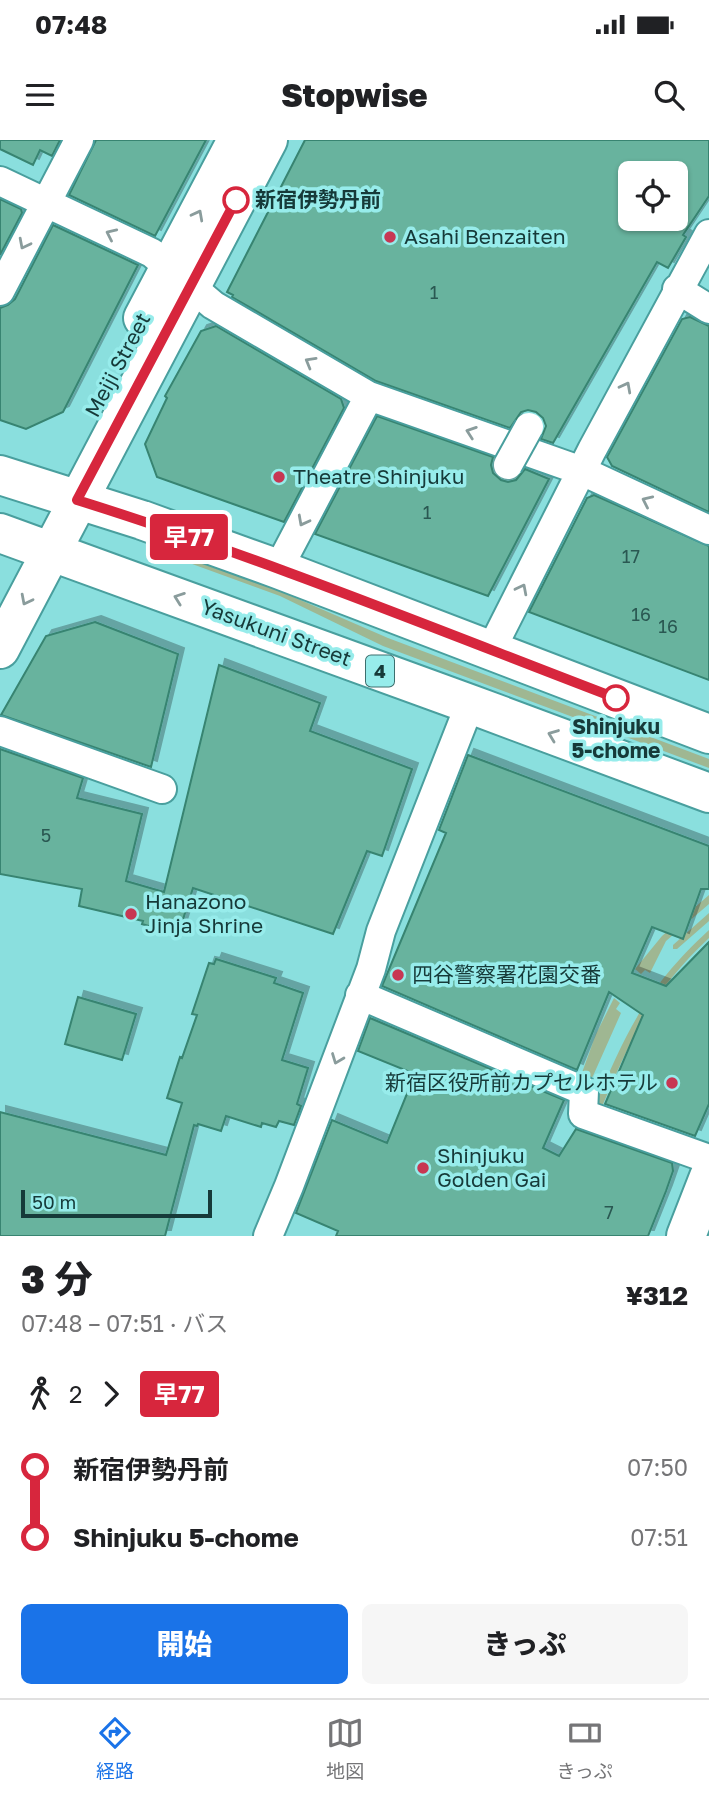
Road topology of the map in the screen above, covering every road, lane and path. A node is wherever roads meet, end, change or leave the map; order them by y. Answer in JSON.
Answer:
{"nodes":[{"id":1,"x":79,"y":140,"type":"edge"},
{"id":2,"x":237,"y":140,"type":"edge"},
{"id":3,"x":268,"y":140,"type":"edge"},
{"id":4,"x":0,"y":181,"type":"edge"},
{"id":5,"x":46,"y":203,"type":"junction"},
{"id":6,"x":709,"y":234,"type":"edge"},
{"id":7,"x":180,"y":277,"type":"junction"},
{"id":8,"x":677,"y":289,"type":"junction"},
{"id":9,"x":0,"y":291,"type":"edge"},
{"id":10,"x":709,"y":309,"type":"edge"},
{"id":11,"x":369,"y":396,"type":"junction"},
{"id":12,"x":538,"y":413,"type":"dead end"},
{"id":13,"x":508,"y":465,"type":"dead end"},
{"id":14,"x":582,"y":471,"type":"junction"},
{"id":15,"x":0,"y":475,"type":"edge"},
{"id":16,"x":64,"y":496,"type":"junction"},
{"id":17,"x":709,"y":530,"type":"edge"},
{"id":18,"x":26,"y":542,"type":"edge"},
{"id":19,"x":278,"y":569,"type":"junction"},
{"id":20,"x":0,"y":591,"type":"edge"},
{"id":21,"x":0,"y":649,"type":"edge"},
{"id":22,"x":491,"y":650,"type":"junction"},
{"id":23,"x":470,"y":704,"type":"junction"},
{"id":24,"x":0,"y":731,"type":"edge"},
{"id":25,"x":709,"y":734,"type":"edge"},
{"id":26,"x":162,"y":789,"type":"dead end"},
{"id":27,"x":709,"y":793,"type":"edge"},
{"id":28,"x":360,"y":995,"type":"junction"},
{"id":29,"x":709,"y":1159,"type":"edge"},
{"id":30,"x":709,"y":1177,"type":"edge"},
{"id":31,"x":268,"y":1236,"type":"edge"},
{"id":32,"x":686,"y":1236,"type":"edge"}],
"edges":[{"from":1,"to":5,"type":"street"},
{"from":7,"to":2,"type":"main road","name":"Meiji Street","one_way":true},
{"from":3,"to":7,"type":"main road","name":"Meiji Street"},
{"from":4,"to":5,"type":"street"},
{"from":7,"to":5,"type":"street","one_way":true},
{"from":5,"to":9,"type":"street","one_way":true},
{"from":6,"to":8,"type":"street"},
{"from":11,"to":7,"type":"street","one_way":true},
{"from":7,"to":16,"type":"main road","name":"Meiji Street"},
{"from":8,"to":10,"type":"street"},
{"from":14,"to":8,"type":"street","one_way":true},
{"from":14,"to":11,"type":"street","one_way":true},
{"from":11,"to":19,"type":"street","one_way":true},
{"from":12,"to":13,"type":"street","bridge":true},
{"from":17,"to":14,"type":"street","one_way":true},
{"from":22,"to":14,"type":"street","one_way":true},
{"from":15,"to":16,"type":"main road"},
{"from":16,"to":18,"type":"main road","name":"Meiji Street"},
{"from":16,"to":19,"type":"main road"},
{"from":18,"to":20,"type":"main road","name":"Meiji Street"},
{"from":18,"to":21,"type":"main road","name":"Meiji Street","one_way":true},
{"from":23,"to":18,"type":"main road","name":"Yasukuni Street","number":"4","one_way":true},
{"from":19,"to":22,"type":"main road"},
{"from":22,"to":25,"type":"main road"},
{"from":27,"to":23,"type":"main road","name":"Yasukuni Street","number":"4","one_way":true},
{"from":23,"to":28,"type":"street"},
{"from":24,"to":26,"type":"street"},
{"from":28,"to":29,"type":"street"},
{"from":28,"to":31,"type":"street","one_way":true},
{"from":30,"to":32,"type":"main road"}]}
